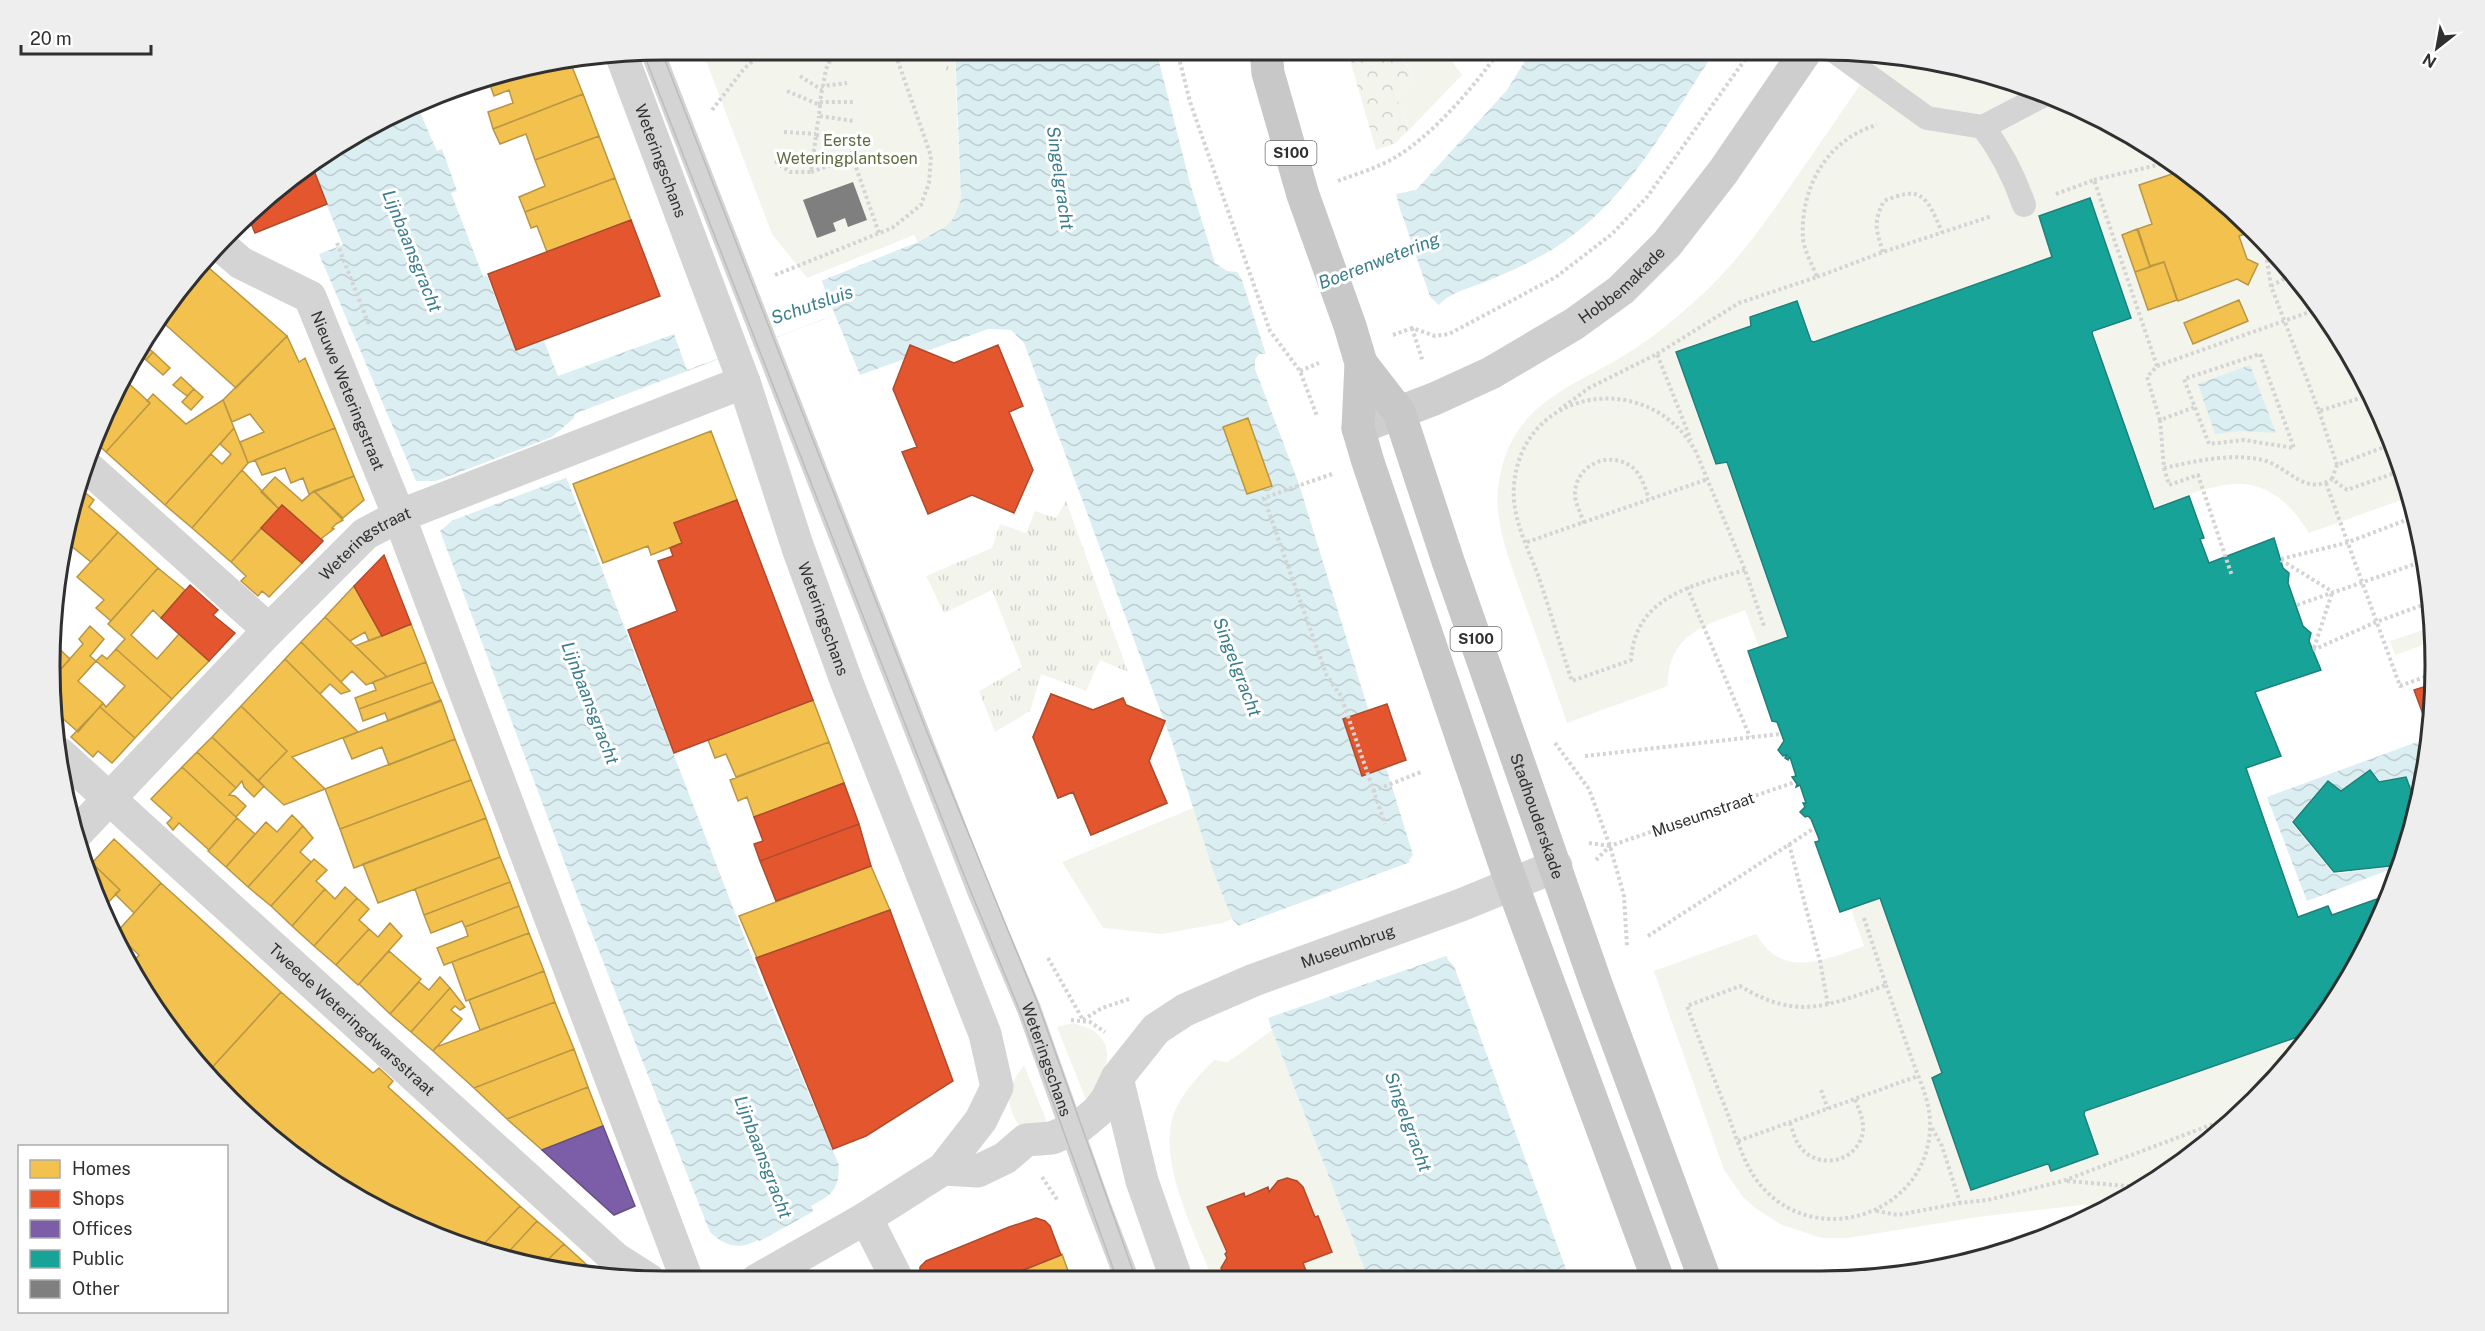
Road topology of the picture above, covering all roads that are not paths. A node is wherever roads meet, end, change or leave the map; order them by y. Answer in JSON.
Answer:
{"nodes":[{"id":1,"x":655,"y":60,"type":"edge"},
{"id":2,"x":1267,"y":60,"type":"edge"},
{"id":3,"x":1800,"y":60,"type":"edge"},
{"id":4,"x":624,"y":61,"type":"edge"},
{"id":5,"x":1847,"y":61,"type":"edge"},
{"id":6,"x":2035,"y":100,"type":"edge"},
{"id":7,"x":1983,"y":127,"type":"junction"},
{"id":8,"x":2024,"y":205,"type":"road end"},
{"id":9,"x":225,"y":249,"type":"edge"},
{"id":10,"x":735,"y":311,"type":"junction"},
{"id":11,"x":1361,"y":363,"type":"junction"},
{"id":12,"x":739,"y":367,"type":"junction"},
{"id":13,"x":1399,"y":412,"type":"junction"},
{"id":14,"x":1358,"y":428,"type":"junction"},
{"id":15,"x":92,"y":471,"type":"edge"},
{"id":16,"x":399,"y":516,"type":"junction"},
{"id":17,"x":269,"y":630,"type":"junction"},
{"id":18,"x":68,"y":761,"type":"edge"},
{"id":19,"x":109,"y":799,"type":"junction"},
{"id":20,"x":82,"y":827,"type":"edge"},
{"id":21,"x":1556,"y":866,"type":"junction"},
{"id":22,"x":1512,"y":884,"type":"junction"},
{"id":23,"x":1254,"y":980,"type":"joint"},
{"id":24,"x":1117,"y":1078,"type":"junction"},
{"id":25,"x":1072,"y":1130,"type":"junction"},
{"id":26,"x":943,"y":1169,"type":"junction"},
{"id":27,"x":866,"y":1218,"type":"junction"},
{"id":28,"x":634,"y":1270,"type":"edge"},
{"id":29,"x":684,"y":1271,"type":"edge"},
{"id":30,"x":772,"y":1271,"type":"edge"},
{"id":31,"x":893,"y":1271,"type":"edge"},
{"id":32,"x":1124,"y":1271,"type":"edge"},
{"id":33,"x":1174,"y":1271,"type":"edge"},
{"id":34,"x":1655,"y":1271,"type":"edge"},
{"id":35,"x":1702,"y":1271,"type":"edge"}],
"edges":[{"from":1,"to":10,"type":"lane","name":"Weteringschans"},
{"from":2,"to":11,"type":"main road","name":"Stadhouderskade","number":"S100"},
{"from":3,"to":13,"type":"main road","name":"Hobbemakade"},
{"from":4,"to":10,"type":"street","name":"Weteringschans"},
{"from":5,"to":7,"type":"lane"},
{"from":6,"to":7,"type":"lane"},
{"from":7,"to":8,"type":"lane"},
{"from":9,"to":16,"type":"street","name":"Nieuwe Weteringstraat"},
{"from":10,"to":12,"type":"street","name":"Weteringschans"},
{"from":10,"to":25,"type":"lane","name":"Weteringschans"},
{"from":11,"to":13,"type":"main road","name":"Stadhouderskade","number":"S100"},
{"from":11,"to":14,"type":"main road","name":"Stadhouderskade","number":"S100"},
{"from":12,"to":16,"type":"street","name":"Weteringstraat"},
{"from":12,"to":26,"type":"street","name":"Weteringschans"},
{"from":13,"to":14,"type":"main road","name":"Hobbemakade"},
{"from":13,"to":21,"type":"main road","name":"Stadhouderskade","number":"S100"},
{"from":14,"to":22,"type":"main road","name":"Stadhouderskade","number":"S100"},
{"from":15,"to":17,"type":"street"},
{"from":16,"to":17,"type":"street","name":"Weteringstraat"},
{"from":16,"to":29,"type":"street"},
{"from":17,"to":19,"type":"street","name":"Weteringstraat"},
{"from":18,"to":19,"type":"street","name":"Tweede Weteringdwarsstraat"},
{"from":19,"to":20,"type":"street","name":"Weteringstraat"},
{"from":19,"to":28,"type":"street","name":"Tweede Weteringdwarsstraat"},
{"from":21,"to":22,"type":"street","name":"Museumbrug"},
{"from":21,"to":35,"type":"main road","name":"Stadhouderskade","number":"S100"},
{"from":22,"to":23,"type":"street","name":"Museumbrug"},
{"from":22,"to":34,"type":"main road","name":"Stadhouderskade","number":"S100"},
{"from":23,"to":24,"type":"street","name":"Weteringschans"},
{"from":24,"to":25,"type":"street","name":"Weteringschans"},
{"from":24,"to":33,"type":"street"},
{"from":25,"to":26,"type":"street","name":"Weteringschans"},
{"from":25,"to":32,"type":"lane","name":"Weteringschans"},
{"from":26,"to":27,"type":"street","name":"Weteringschans"},
{"from":27,"to":30,"type":"street","name":"Weteringschans"},
{"from":27,"to":31,"type":"street"}]}
